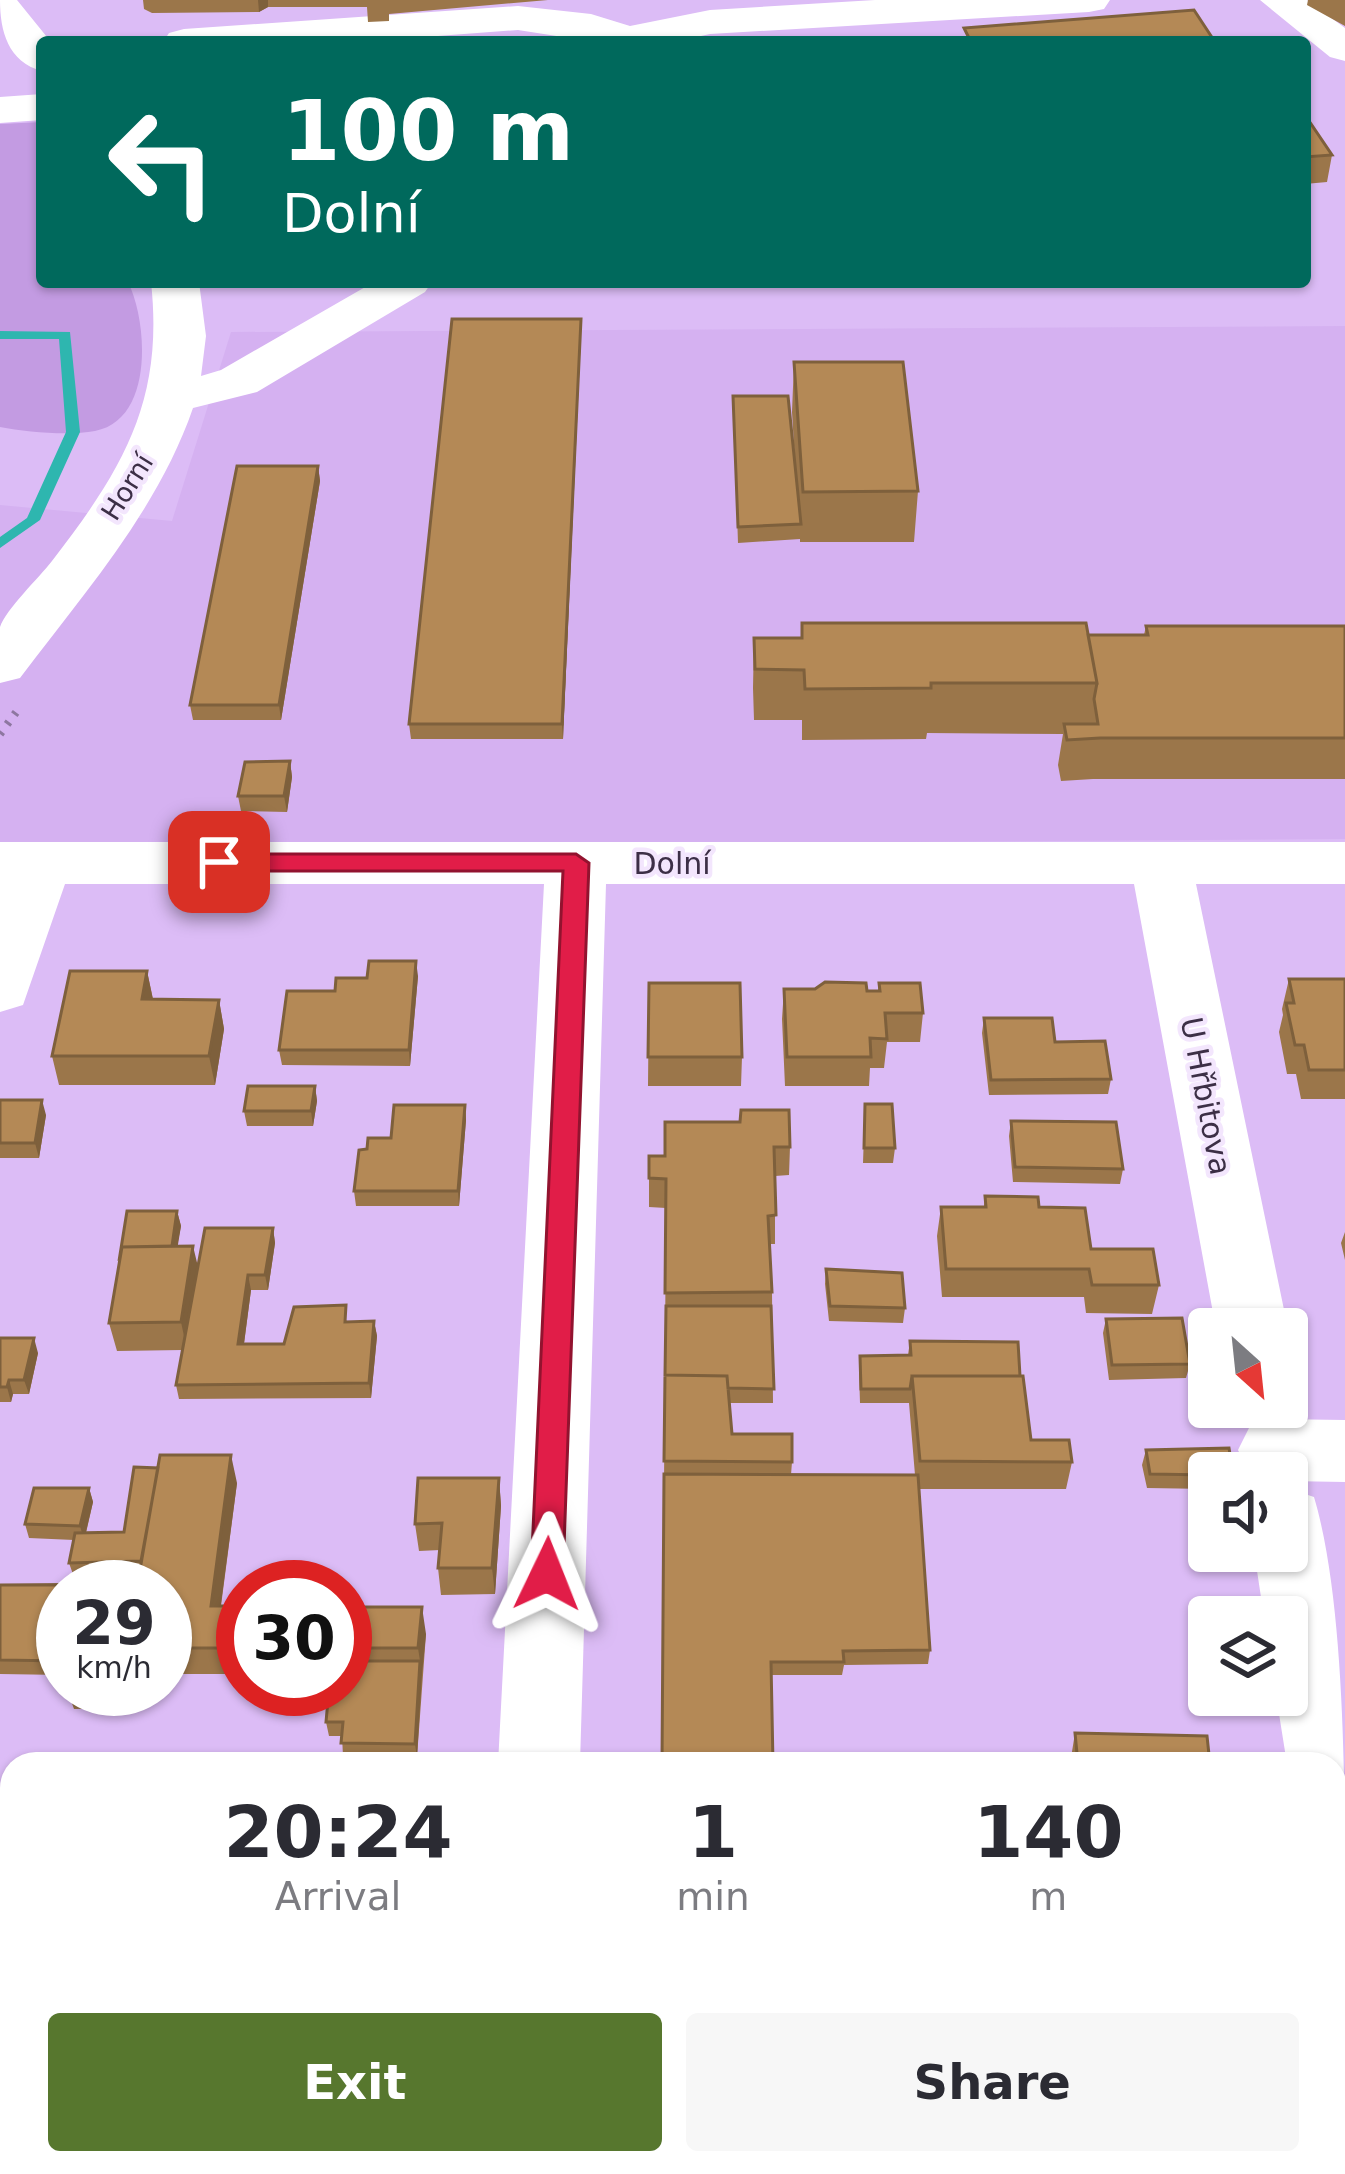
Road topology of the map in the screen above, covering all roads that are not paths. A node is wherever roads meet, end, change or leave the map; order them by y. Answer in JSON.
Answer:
{"nodes":[{"id":1,"x":1089,"y":0,"type":"edge"},
{"id":2,"x":1281,"y":0,"type":"edge"},
{"id":3,"x":0,"y":6,"type":"edge"},
{"id":4,"x":268,"y":36,"type":"edge"},
{"id":5,"x":615,"y":36,"type":"edge"},
{"id":6,"x":647,"y":36,"type":"edge"},
{"id":7,"x":1345,"y":48,"type":"edge"},
{"id":8,"x":36,"y":51,"type":"edge"},
{"id":9,"x":36,"y":107,"type":"edge"},
{"id":10,"x":0,"y":110,"type":"edge"},
{"id":11,"x":176,"y":288,"type":"edge"},
{"id":12,"x":398,"y":288,"type":"edge"},
{"id":13,"x":172,"y":398,"type":"junction"},
{"id":14,"x":0,"y":665,"type":"edge"},
{"id":15,"x":20,"y":862,"type":"edge"},
{"id":16,"x":1161,"y":862,"type":"junction"},
{"id":17,"x":576,"y":863,"type":"junction"},
{"id":18,"x":1345,"y":863,"type":"edge"},
{"id":19,"x":0,"y":989,"type":"edge"},
{"id":20,"x":1248,"y":1308,"type":"edge"},
{"id":21,"x":1305,"y":1572,"type":"edge"},
{"id":22,"x":539,"y":1752,"type":"edge"},
{"id":23,"x":1327,"y":1752,"type":"edge"}],
"edges":[{"from":1,"to":6,"type":"street"},
{"from":2,"to":7,"type":"street"},
{"from":3,"to":8,"type":"street"},
{"from":4,"to":5,"type":"street"},
{"from":9,"to":10,"type":"street"},
{"from":11,"to":13,"type":"street","name":"Horní"},
{"from":12,"to":13,"type":"street"},
{"from":13,"to":14,"type":"street","name":"Horní"},
{"from":15,"to":17,"type":"street","name":"Dolní"},
{"from":15,"to":19,"type":"street"},
{"from":16,"to":17,"type":"street","name":"Dolní"},
{"from":16,"to":18,"type":"street","name":"Dolní"},
{"from":16,"to":20,"type":"street","name":"U Hřbitova"},
{"from":17,"to":22,"type":"street"},
{"from":21,"to":23,"type":"street"}]}
